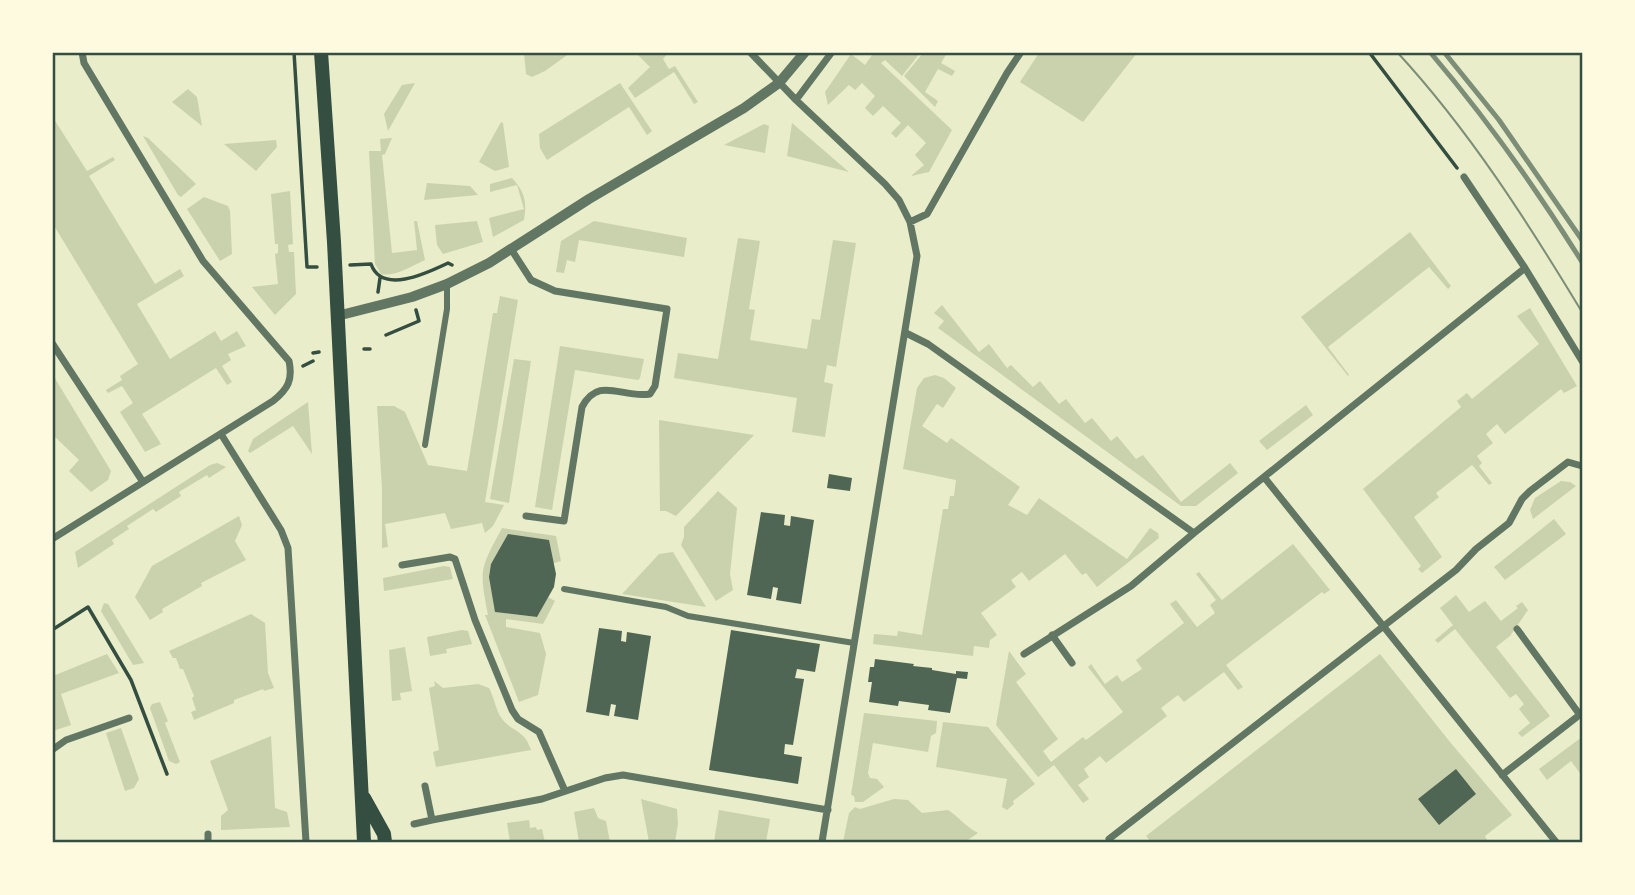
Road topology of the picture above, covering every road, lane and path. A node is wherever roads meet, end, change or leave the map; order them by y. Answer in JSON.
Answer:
{"nodes":[{"id":1,"x":82,"y":52,"type":"edge"},
{"id":2,"x":294,"y":52,"type":"edge"},
{"id":3,"x":321,"y":52,"type":"edge"},
{"id":4,"x":750,"y":52,"type":"edge"},
{"id":5,"x":804,"y":52,"type":"edge"},
{"id":6,"x":832,"y":52,"type":"edge"},
{"id":7,"x":1021,"y":52,"type":"edge"},
{"id":8,"x":1370,"y":52,"type":"edge"},
{"id":9,"x":779,"y":83,"type":"junction"},
{"id":10,"x":796,"y":100,"type":"junction"},
{"id":11,"x":1464,"y":177,"type":"joint"},
{"id":12,"x":910,"y":222,"type":"junction"},
{"id":13,"x":511,"y":249,"type":"junction"},
{"id":14,"x":448,"y":263,"type":"dead end"},
{"id":15,"x":361,"y":264,"type":"dead end"},
{"id":16,"x":317,"y":267,"type":"dead end"},
{"id":17,"x":1525,"y":268,"type":"junction"},
{"id":18,"x":447,"y":284,"type":"junction"},
{"id":19,"x":337,"y":316,"type":"junction"},
{"id":20,"x":419,"y":321,"type":"dead end"},
{"id":21,"x":905,"y":333,"type":"junction"},
{"id":22,"x":387,"y":335,"type":"dead end"},
{"id":23,"x":53,"y":345,"type":"edge"},
{"id":24,"x":364,"y":349,"type":"dead end"},
{"id":25,"x":370,"y":349,"type":"dead end"},
{"id":26,"x":313,"y":352,"type":"dead end"},
{"id":27,"x":319,"y":352,"type":"dead end"},
{"id":28,"x":1583,"y":361,"type":"edge"},
{"id":29,"x":221,"y":434,"type":"junction"},
{"id":30,"x":425,"y":445,"type":"dead end"},
{"id":31,"x":1583,"y":466,"type":"edge"},
{"id":32,"x":1264,"y":477,"type":"junction"},
{"id":33,"x":143,"y":482,"type":"junction"},
{"id":34,"x":526,"y":516,"type":"dead end"},
{"id":35,"x":1194,"y":533,"type":"junction"},
{"id":36,"x":52,"y":539,"type":"edge"},
{"id":37,"x":402,"y":565,"type":"dead end"},
{"id":38,"x":564,"y":589,"type":"dead end"},
{"id":39,"x":1383,"y":627,"type":"junction"},
{"id":40,"x":1517,"y":629,"type":"dead end"},
{"id":41,"x":52,"y":630,"type":"edge"},
{"id":42,"x":1052,"y":635,"type":"junction"},
{"id":43,"x":854,"y":643,"type":"junction"},
{"id":44,"x":1024,"y":654,"type":"dead end"},
{"id":45,"x":1072,"y":663,"type":"dead end"},
{"id":46,"x":1581,"y":714,"type":"edge"},
{"id":47,"x":129,"y":718,"type":"dead end"},
{"id":48,"x":52,"y":750,"type":"edge"},
{"id":49,"x":167,"y":774,"type":"dead end"},
{"id":50,"x":1502,"y":775,"type":"junction"},
{"id":51,"x":425,"y":786,"type":"dead end"},
{"id":52,"x":565,"y":791,"type":"junction"},
{"id":53,"x":362,"y":793,"type":"junction"},
{"id":54,"x":828,"y":810,"type":"junction"},
{"id":55,"x":432,"y":820,"type":"junction"},
{"id":56,"x":414,"y":824,"type":"dead end"},
{"id":57,"x":1109,"y":839,"type":"dead end"},
{"id":58,"x":306,"y":842,"type":"edge"},
{"id":59,"x":364,"y":842,"type":"edge"},
{"id":60,"x":385,"y":842,"type":"edge"},
{"id":61,"x":822,"y":842,"type":"edge"},
{"id":62,"x":1556,"y":842,"type":"edge"}],
"edges":[{"from":1,"to":29,"type":"street"},
{"from":2,"to":16,"type":"path"},
{"from":3,"to":19,"type":"main road"},
{"from":4,"to":9,"type":"street"},
{"from":5,"to":9,"type":"street"},
{"from":6,"to":10,"type":"street"},
{"from":7,"to":12,"type":"street"},
{"from":8,"to":11,"type":"path"},
{"from":9,"to":10,"type":"street"},
{"from":9,"to":13,"type":"street"},
{"from":10,"to":12,"type":"street"},
{"from":11,"to":17,"type":"street"},
{"from":12,"to":21,"type":"street"},
{"from":13,"to":18,"type":"street"},
{"from":13,"to":34,"type":"street"},
{"from":14,"to":15,"type":"path"},
{"from":17,"to":28,"type":"street"},
{"from":17,"to":32,"type":"street"},
{"from":18,"to":19,"type":"street"},
{"from":18,"to":30,"type":"street"},
{"from":19,"to":53,"type":"main road"},
{"from":20,"to":22,"type":"path"},
{"from":21,"to":35,"type":"street"},
{"from":21,"to":43,"type":"street"},
{"from":23,"to":33,"type":"street"},
{"from":24,"to":25,"type":"path"},
{"from":26,"to":27,"type":"path"},
{"from":29,"to":33,"type":"street"},
{"from":29,"to":58,"type":"street"},
{"from":31,"to":39,"type":"street"},
{"from":32,"to":35,"type":"street"},
{"from":32,"to":39,"type":"street"},
{"from":33,"to":36,"type":"street"},
{"from":35,"to":42,"type":"street"},
{"from":37,"to":52,"type":"street"},
{"from":38,"to":43,"type":"street"},
{"from":39,"to":50,"type":"street"},
{"from":39,"to":57,"type":"street"},
{"from":40,"to":46,"type":"street"},
{"from":41,"to":49,"type":"path"},
{"from":42,"to":44,"type":"street"},
{"from":42,"to":45,"type":"street"},
{"from":43,"to":54,"type":"street"},
{"from":46,"to":50,"type":"street"},
{"from":47,"to":48,"type":"street"},
{"from":50,"to":62,"type":"street"},
{"from":51,"to":55,"type":"street"},
{"from":52,"to":54,"type":"street"},
{"from":52,"to":55,"type":"street"},
{"from":53,"to":59,"type":"main road"},
{"from":53,"to":60,"type":"main road"},
{"from":54,"to":61,"type":"street"},
{"from":55,"to":56,"type":"street"}]}
